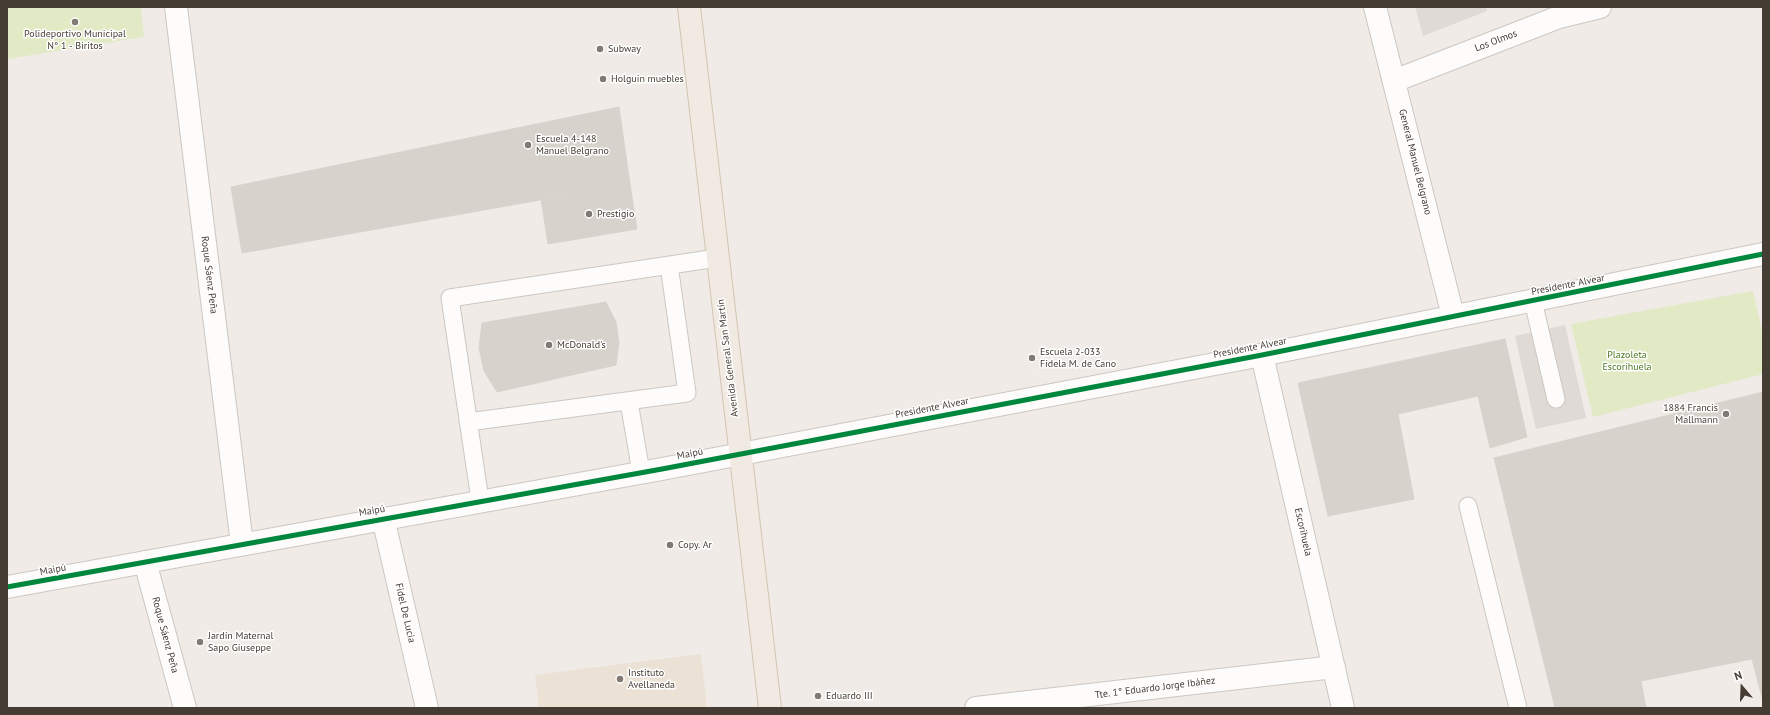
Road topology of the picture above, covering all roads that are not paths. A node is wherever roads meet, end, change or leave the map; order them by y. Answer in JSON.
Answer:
{"nodes":[{"id":1,"x":176,"y":7,"type":"edge"},
{"id":2,"x":689,"y":7,"type":"edge"},
{"id":3,"x":1375,"y":7,"type":"edge"},
{"id":4,"x":1600,"y":7,"type":"edge"},
{"id":5,"x":1394,"y":81,"type":"junction"},
{"id":6,"x":1763,"y":254,"type":"edge"},
{"id":7,"x":717,"y":258,"type":"junction"},
{"id":8,"x":669,"y":265,"type":"junction"},
{"id":9,"x":1533,"y":301,"type":"junction"},
{"id":10,"x":1453,"y":316,"type":"junction"},
{"id":11,"x":1262,"y":355,"type":"junction"},
{"id":12,"x":1556,"y":399,"type":"dead end"},
{"id":13,"x":629,"y":402,"type":"junction"},
{"id":14,"x":468,"y":422,"type":"junction"},
{"id":15,"x":740,"y":454,"type":"junction"},
{"id":16,"x":640,"y":472,"type":"junction"},
{"id":17,"x":480,"y":500,"type":"junction"},
{"id":18,"x":1468,"y":506,"type":"dead end"},
{"id":19,"x":383,"y":518,"type":"junction"},
{"id":20,"x":242,"y":544,"type":"junction"},
{"id":21,"x":144,"y":562,"type":"junction"},
{"id":22,"x":7,"y":588,"type":"edge"},
{"id":23,"x":1334,"y":667,"type":"junction"},
{"id":24,"x":184,"y":708,"type":"edge"},
{"id":25,"x":427,"y":708,"type":"edge"},
{"id":26,"x":770,"y":708,"type":"edge"},
{"id":27,"x":976,"y":708,"type":"edge"},
{"id":28,"x":1343,"y":708,"type":"edge"},
{"id":29,"x":1518,"y":708,"type":"edge"}],
"edges":[{"from":1,"to":20,"type":"street","name":"Roque Sáenz Peña"},
{"from":2,"to":7,"type":"main road","name":"Avenida General San Martín"},
{"from":3,"to":5,"type":"street","name":"General Manuel Belgrano"},
{"from":4,"to":5,"type":"street","name":"Los Olmos"},
{"from":5,"to":10,"type":"street","name":"General Manuel Belgrano"},
{"from":6,"to":9,"type":"street","name":"Presidente Alvear"},
{"from":7,"to":8,"type":"lane"},
{"from":7,"to":15,"type":"main road","name":"Avenida General San Martín"},
{"from":8,"to":13,"type":"lane"},
{"from":8,"to":14,"type":"lane"},
{"from":9,"to":10,"type":"street","name":"Presidente Alvear"},
{"from":9,"to":12,"type":"lane"},
{"from":10,"to":11,"type":"street","name":"Presidente Alvear"},
{"from":11,"to":15,"type":"street","name":"Presidente Alvear"},
{"from":11,"to":23,"type":"street","name":"Escorihuela"},
{"from":13,"to":14,"type":"lane"},
{"from":13,"to":16,"type":"lane"},
{"from":14,"to":17,"type":"lane"},
{"from":15,"to":16,"type":"street","name":"Maipú"},
{"from":15,"to":26,"type":"main road","name":"Avenida General San Martín"},
{"from":16,"to":17,"type":"street","name":"Maipú"},
{"from":17,"to":19,"type":"street","name":"Maipú"},
{"from":18,"to":29,"type":"lane"},
{"from":19,"to":20,"type":"street","name":"Maipú"},
{"from":19,"to":25,"type":"street","name":"Fidel De Lucia"},
{"from":20,"to":21,"type":"street","name":"Maipú"},
{"from":21,"to":22,"type":"street","name":"Maipú"},
{"from":21,"to":24,"type":"street","name":"Roque Sáenz Peña"},
{"from":23,"to":27,"type":"street","name":"Tte. 1° Eduardo Jorge Ibáñez"},
{"from":23,"to":28,"type":"street","name":"Escorihuela"}]}
